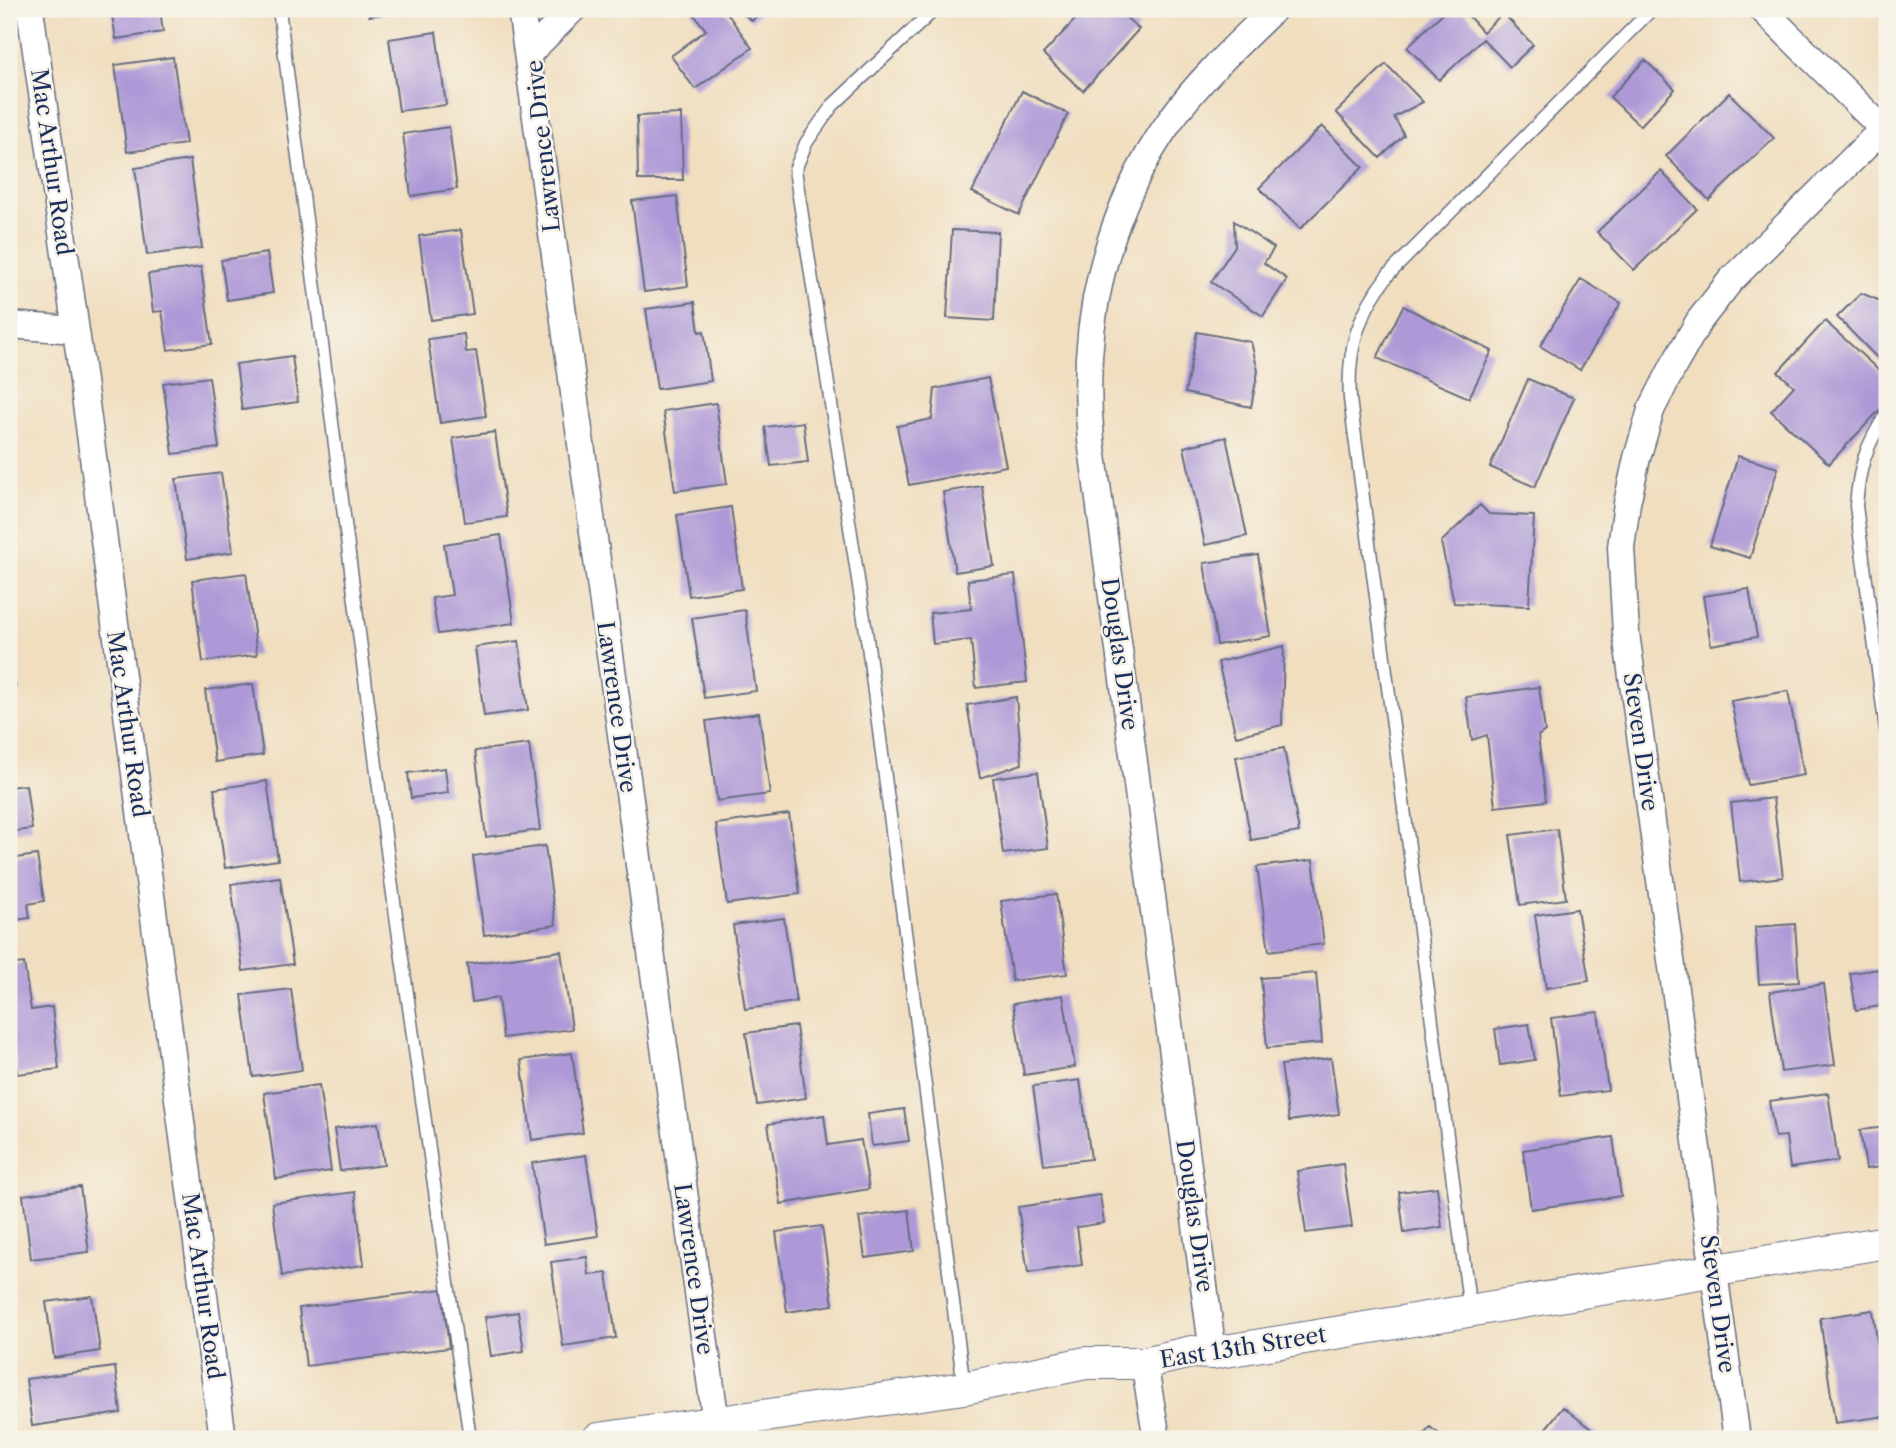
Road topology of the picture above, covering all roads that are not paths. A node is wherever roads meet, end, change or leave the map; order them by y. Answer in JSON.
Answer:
{"nodes":[{"id":1,"x":30,"y":9,"type":"edge"},
{"id":2,"x":279,"y":9,"type":"edge"},
{"id":3,"x":521,"y":9,"type":"edge"},
{"id":4,"x":573,"y":9,"type":"edge"},
{"id":5,"x":935,"y":9,"type":"edge"},
{"id":6,"x":1274,"y":9,"type":"edge"},
{"id":7,"x":1652,"y":9,"type":"edge"},
{"id":8,"x":1762,"y":9,"type":"edge"},
{"id":9,"x":528,"y":54,"type":"junction"},
{"id":10,"x":1885,"y":131,"type":"edge"},
{"id":11,"x":9,"y":325,"type":"edge"},
{"id":12,"x":75,"y":330,"type":"junction"},
{"id":13,"x":1887,"y":414,"type":"edge"},
{"id":14,"x":1887,"y":737,"type":"edge"},
{"id":15,"x":1887,"y":1242,"type":"edge"},
{"id":16,"x":1713,"y":1269,"type":"junction"},
{"id":17,"x":1470,"y":1311,"type":"junction"},
{"id":18,"x":1213,"y":1353,"type":"junction"},
{"id":19,"x":1144,"y":1363,"type":"junction"},
{"id":20,"x":964,"y":1388,"type":"junction"},
{"id":21,"x":716,"y":1423,"type":"junction"},
{"id":22,"x":223,"y":1439,"type":"edge"},
{"id":23,"x":470,"y":1439,"type":"edge"},
{"id":24,"x":598,"y":1439,"type":"edge"},
{"id":25,"x":1157,"y":1439,"type":"edge"},
{"id":26,"x":1737,"y":1439,"type":"edge"}],
"edges":[{"from":1,"to":12,"type":"street","name":"Mac Arthur Road"},
{"from":2,"to":23,"type":"lane"},
{"from":3,"to":9,"type":"street"},
{"from":4,"to":9,"type":"street","name":"Lawrence Drive"},
{"from":5,"to":20,"type":"lane"},
{"from":6,"to":18,"type":"street","name":"Douglas Drive"},
{"from":7,"to":17,"type":"lane"},
{"from":8,"to":10,"type":"street"},
{"from":9,"to":21,"type":"street","name":"Lawrence Drive"},
{"from":10,"to":16,"type":"street","name":"Steven Drive"},
{"from":11,"to":12,"type":"street"},
{"from":12,"to":22,"type":"street","name":"Mac Arthur Road"},
{"from":13,"to":14,"type":"lane"},
{"from":15,"to":16,"type":"street","name":"East 13th Street"},
{"from":16,"to":17,"type":"street","name":"East 13th Street"},
{"from":16,"to":26,"type":"street","name":"Steven Drive"},
{"from":17,"to":18,"type":"street","name":"East 13th Street"},
{"from":18,"to":19,"type":"street","name":"East 13th Street"},
{"from":19,"to":20,"type":"street","name":"East 13th Street"},
{"from":19,"to":25,"type":"street"},
{"from":20,"to":21,"type":"street","name":"East 13th Street"},
{"from":21,"to":24,"type":"street","name":"East 13th Street"}]}
